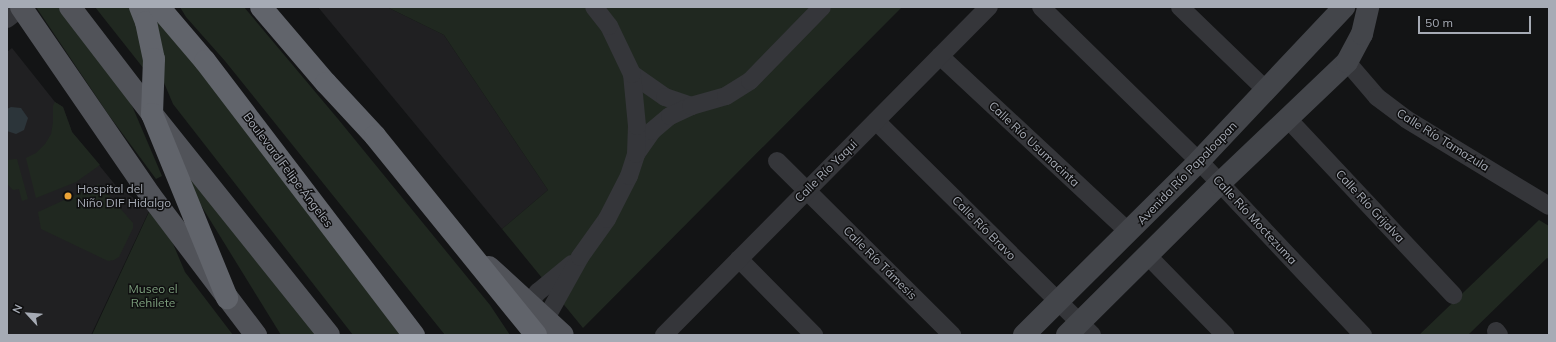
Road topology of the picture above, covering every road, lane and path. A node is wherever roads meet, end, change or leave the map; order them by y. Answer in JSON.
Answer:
{"nodes":[{"id":1,"x":70,"y":7,"type":"edge"},
{"id":2,"x":140,"y":7,"type":"edge"},
{"id":3,"x":159,"y":7,"type":"edge"},
{"id":4,"x":261,"y":7,"type":"edge"},
{"id":5,"x":594,"y":7,"type":"edge"},
{"id":6,"x":822,"y":7,"type":"edge"},
{"id":7,"x":989,"y":7,"type":"edge"},
{"id":8,"x":1041,"y":7,"type":"edge"},
{"id":9,"x":1180,"y":7,"type":"edge"},
{"id":10,"x":1344,"y":7,"type":"edge"},
{"id":11,"x":1368,"y":7,"type":"edge"},
{"id":12,"x":16,"y":11,"type":"edge"},
{"id":13,"x":940,"y":56,"type":"junction"},
{"id":14,"x":1347,"y":62,"type":"junction"},
{"id":15,"x":632,"y":74,"type":"junction"},
{"id":16,"x":1267,"y":91,"type":"junction"},
{"id":17,"x":691,"y":106,"type":"junction"},
{"id":18,"x":152,"y":114,"type":"junction"},
{"id":19,"x":1287,"y":118,"type":"junction"},
{"id":20,"x":876,"y":121,"type":"junction"},
{"id":21,"x":636,"y":154,"type":"junction"},
{"id":22,"x":777,"y":161,"type":"dead end"},
{"id":23,"x":1199,"y":161,"type":"junction"},
{"id":24,"x":1220,"y":183,"type":"junction"},
{"id":25,"x":808,"y":190,"type":"junction"},
{"id":26,"x":1549,"y":206,"type":"edge"},
{"id":27,"x":1129,"y":232,"type":"junction"},
{"id":28,"x":1147,"y":255,"type":"junction"},
{"id":29,"x":739,"y":260,"type":"junction"},
{"id":30,"x":1453,"y":295,"type":"dead end"},
{"id":31,"x":228,"y":298,"type":"junction"},
{"id":32,"x":1058,"y":302,"type":"junction"},
{"id":33,"x":533,"y":321,"type":"edge"},
{"id":34,"x":1079,"y":331,"type":"edge"},
{"id":35,"x":672,"y":332,"type":"edge"},
{"id":36,"x":256,"y":335,"type":"edge"},
{"id":37,"x":329,"y":335,"type":"edge"},
{"id":38,"x":414,"y":335,"type":"edge"},
{"id":39,"x":563,"y":335,"type":"edge"},
{"id":40,"x":814,"y":335,"type":"edge"},
{"id":41,"x":952,"y":335,"type":"edge"},
{"id":42,"x":1024,"y":335,"type":"edge"},
{"id":43,"x":1225,"y":335,"type":"edge"},
{"id":44,"x":1363,"y":335,"type":"edge"}],
"edges":[{"from":1,"to":18,"type":"main road"},
{"from":2,"to":18,"type":"highway"},
{"from":3,"to":38,"type":"highway","name":"Boulevard Felipe Ángeles"},
{"from":4,"to":33,"type":"highway"},
{"from":5,"to":15,"type":"street"},
{"from":6,"to":17,"type":"street"},
{"from":7,"to":13,"type":"street","name":"Calle Río Yaqui"},
{"from":8,"to":23,"type":"street","name":"Calle Río Moctezuma"},
{"from":9,"to":16,"type":"street"},
{"from":10,"to":16,"type":"street","name":"Avenida Río Papaloapan"},
{"from":11,"to":14,"type":"street"},
{"from":12,"to":31,"type":"main road"},
{"from":13,"to":20,"type":"street","name":"Calle Río Yaqui"},
{"from":13,"to":27,"type":"street","name":"Calle Río Usumacinta"},
{"from":14,"to":19,"type":"street"},
{"from":14,"to":26,"type":"street","name":"Calle Río Tamazula"},
{"from":15,"to":17,"type":"street"},
{"from":15,"to":21,"type":"street"},
{"from":16,"to":23,"type":"street","name":"Avenida Río Papaloapan"},
{"from":17,"to":21,"type":"street"},
{"from":18,"to":31,"type":"highway"},
{"from":18,"to":37,"type":"main road"},
{"from":19,"to":24,"type":"street"},
{"from":19,"to":30,"type":"street","name":"Calle Río Grijalva"},
{"from":20,"to":25,"type":"street","name":"Calle Río Yaqui"},
{"from":20,"to":32,"type":"street","name":"Calle Río Bravo"},
{"from":21,"to":33,"type":"street"},
{"from":22,"to":25,"type":"street","name":"Calle Río Támesis"},
{"from":23,"to":24,"type":"street","name":"Calle Río Moctezuma"},
{"from":23,"to":27,"type":"street","name":"Avenida Río Papaloapan"},
{"from":24,"to":28,"type":"street"},
{"from":24,"to":44,"type":"street","name":"Calle Río Moctezuma"},
{"from":25,"to":29,"type":"street","name":"Calle Río Yaqui"},
{"from":25,"to":41,"type":"street","name":"Calle Río Támesis"},
{"from":27,"to":32,"type":"street","name":"Avenida Río Papaloapan"},
{"from":28,"to":34,"type":"street"},
{"from":28,"to":43,"type":"street"},
{"from":29,"to":35,"type":"street","name":"Calle Río Yaqui"},
{"from":29,"to":40,"type":"street"},
{"from":31,"to":36,"type":"main road"},
{"from":32,"to":34,"type":"street","name":"Calle Río Bravo"},
{"from":32,"to":42,"type":"street","name":"Avenida Río Papaloapan"},
{"from":33,"to":39,"type":"main road"}]}
